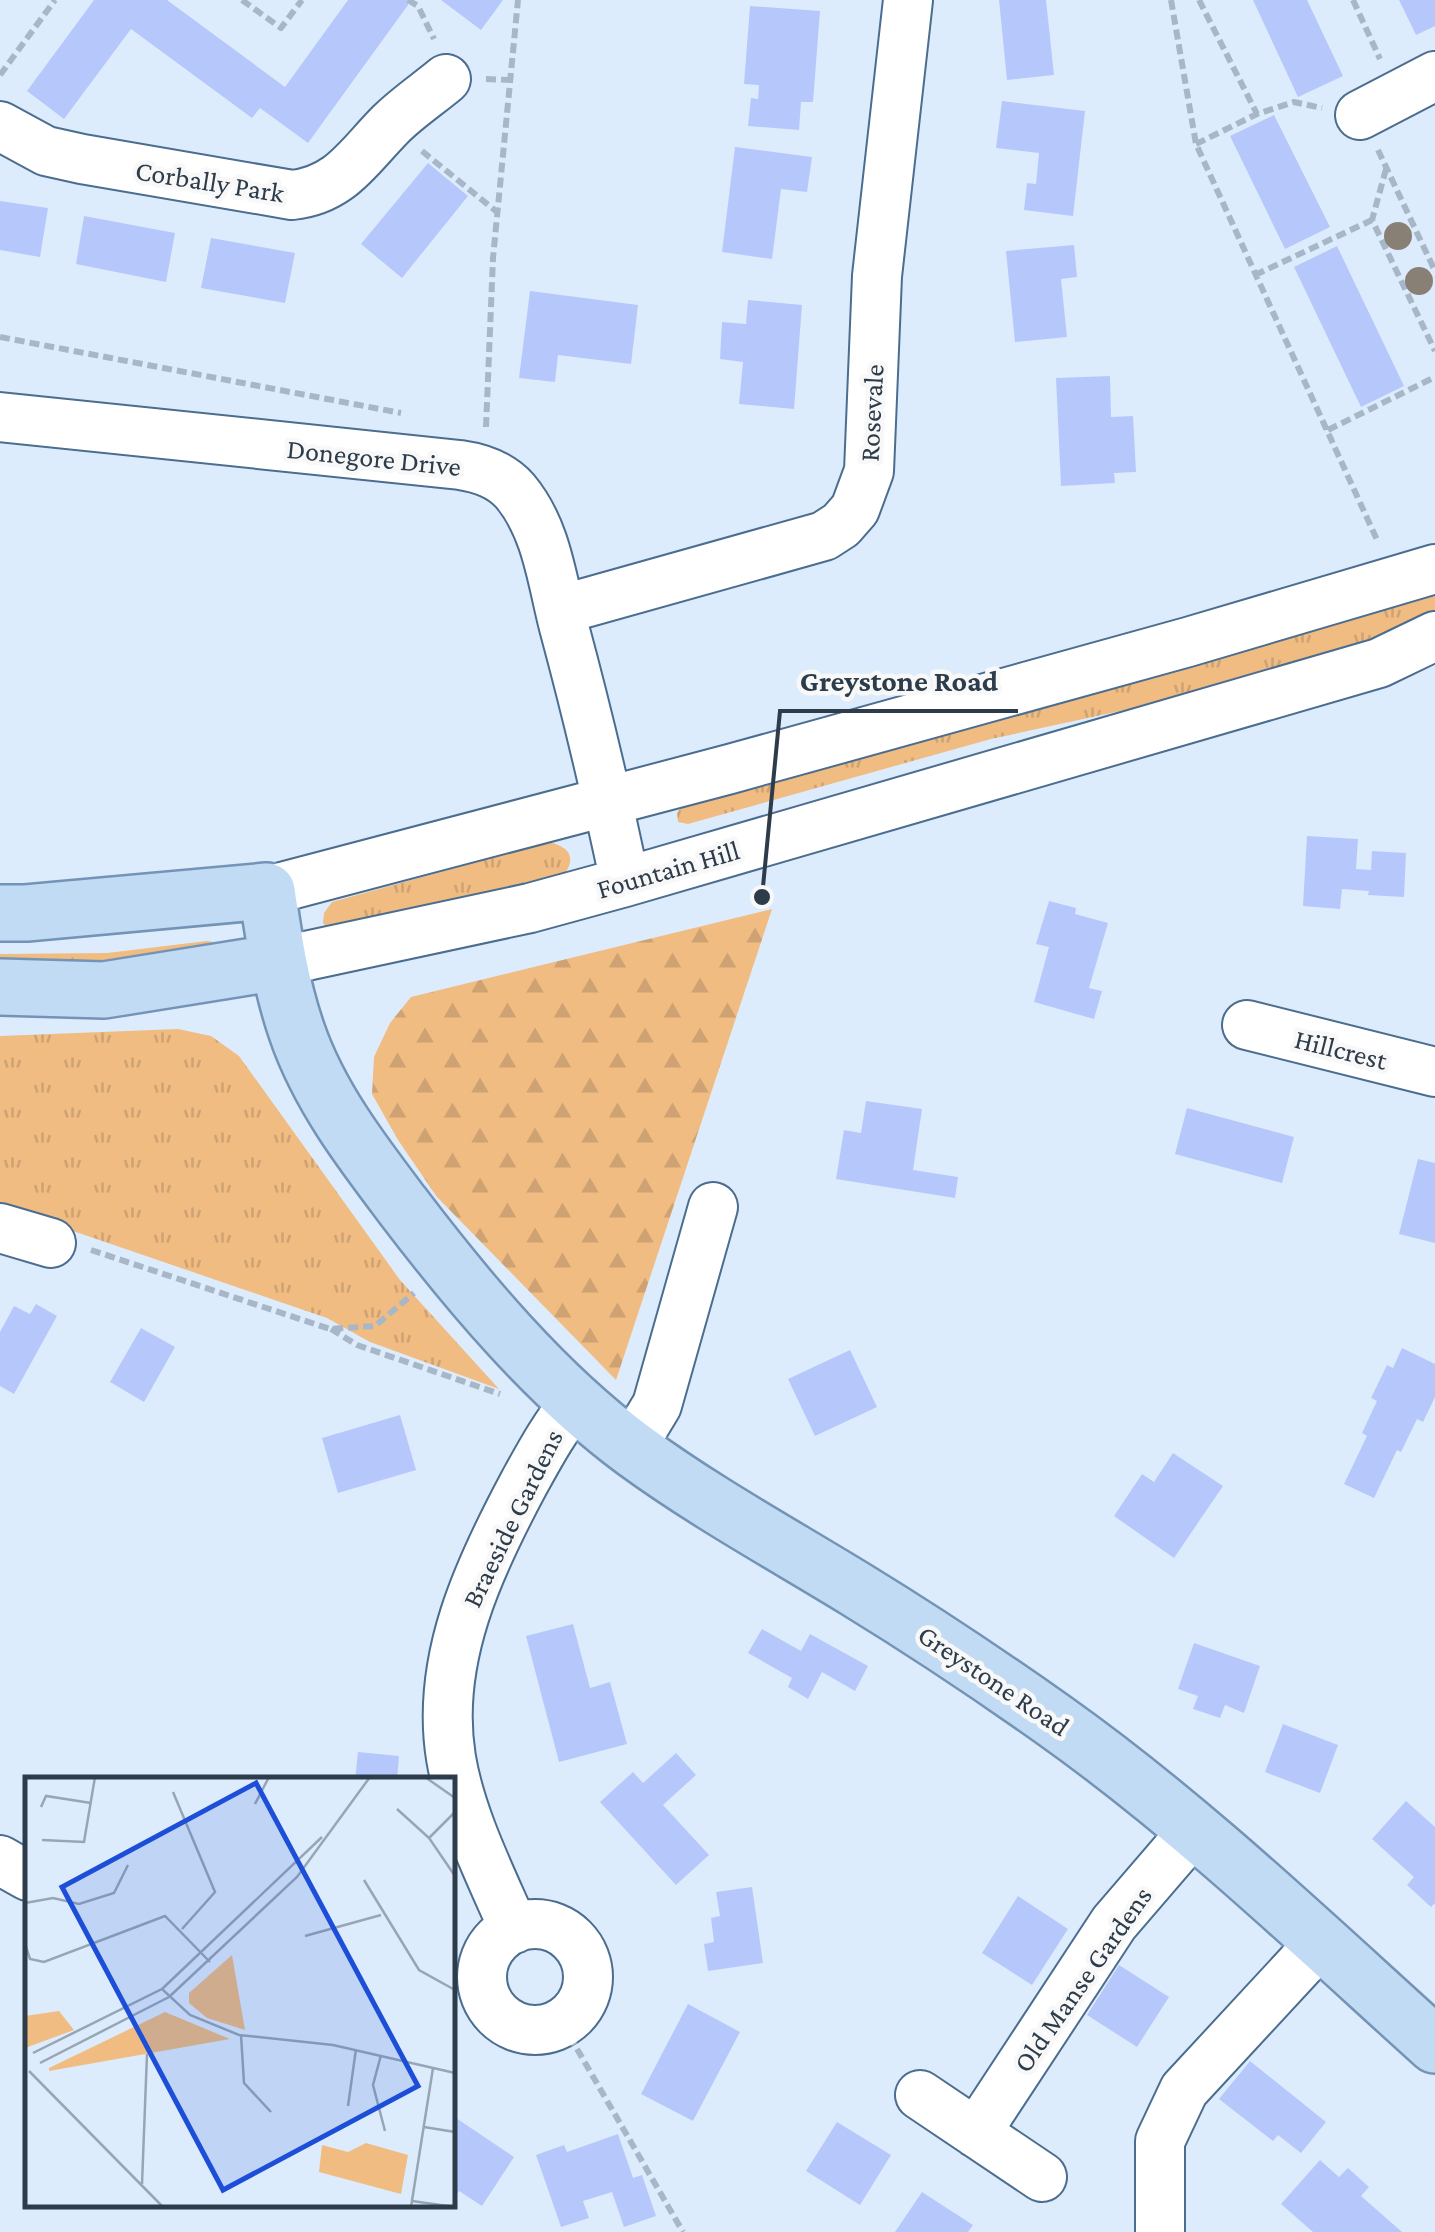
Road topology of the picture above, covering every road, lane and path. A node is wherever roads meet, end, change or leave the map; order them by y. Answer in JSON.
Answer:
{"nodes":[{"id":1,"x":55,"y":0,"type":"edge"},
{"id":2,"x":242,"y":0,"type":"edge"},
{"id":3,"x":302,"y":0,"type":"edge"},
{"id":4,"x":518,"y":0,"type":"edge"},
{"id":5,"x":908,"y":0,"type":"edge"},
{"id":6,"x":1171,"y":0,"type":"edge"},
{"id":7,"x":1199,"y":0,"type":"edge"},
{"id":8,"x":1352,"y":0,"type":"edge"},
{"id":9,"x":0,"y":75,"type":"edge"},
{"id":10,"x":446,"y":79,"type":"dead end"},
{"id":11,"x":1397,"y":96,"type":"edge"},
{"id":12,"x":1257,"y":114,"type":"junction"},
{"id":13,"x":390,"y":125,"type":"junction"},
{"id":14,"x":0,"y":126,"type":"edge"},
{"id":15,"x":1196,"y":144,"type":"junction"},
{"id":16,"x":1386,"y":168,"type":"junction"},
{"id":17,"x":498,"y":212,"type":"junction"},
{"id":18,"x":1372,"y":220,"type":"junction"},
{"id":19,"x":1435,"y":271,"type":"edge"},
{"id":20,"x":1255,"y":276,"type":"junction"},
{"id":21,"x":0,"y":337,"type":"edge"},
{"id":22,"x":1435,"y":351,"type":"edge"},
{"id":23,"x":1435,"y":377,"type":"edge"},
{"id":24,"x":408,"y":414,"type":"dead end"},
{"id":25,"x":0,"y":417,"type":"edge"},
{"id":26,"x":466,"y":426,"type":"dead end"},
{"id":27,"x":1328,"y":430,"type":"junction"},
{"id":28,"x":485,"y":450,"type":"junction"},
{"id":29,"x":1415,"y":574,"type":"edge"},
{"id":30,"x":560,"y":610,"type":"junction"},
{"id":31,"x":1435,"y":636,"type":"edge"},
{"id":32,"x":608,"y":803,"type":"junction"},
{"id":33,"x":625,"y":882,"type":"junction"},
{"id":34,"x":267,"y":891,"type":"junction"},
{"id":35,"x":0,"y":913,"type":"edge"},
{"id":36,"x":278,"y":962,"type":"junction"},
{"id":37,"x":0,"y":987,"type":"edge"},
{"id":38,"x":1247,"y":1026,"type":"dead end"},
{"id":39,"x":1435,"y":1072,"type":"edge"},
{"id":40,"x":713,"y":1207,"type":"dead end"},
{"id":41,"x":0,"y":1228,"type":"edge"},
{"id":42,"x":51,"y":1242,"type":"joint"},
{"id":43,"x":447,"y":1265,"type":"junction"},
{"id":44,"x":330,"y":1329,"type":"junction"},
{"id":45,"x":572,"y":1395,"type":"junction"},
{"id":46,"x":632,"y":1448,"type":"junction"},
{"id":47,"x":455,"y":1777,"type":"edge"},
{"id":48,"x":455,"y":1779,"type":"edge"},
{"id":49,"x":1194,"y":1830,"type":"junction"},
{"id":50,"x":0,"y":1860,"type":"edge"},
{"id":51,"x":25,"y":1874,"type":"edge"},
{"id":52,"x":514,"y":1929,"type":"junction"},
{"id":53,"x":1320,"y":1942,"type":"junction"},
{"id":54,"x":562,"y":2023,"type":"junction"},
{"id":55,"x":1435,"y":2045,"type":"edge"},
{"id":56,"x":920,"y":2095,"type":"dead end"},
{"id":57,"x":976,"y":2133,"type":"junction"},
{"id":58,"x":1042,"y":2177,"type":"dead end"},
{"id":59,"x":683,"y":2232,"type":"edge"},
{"id":60,"x":1160,"y":2232,"type":"edge"}],
"edges":[{"from":1,"to":9,"type":"path"},
{"from":2,"to":3,"type":"path"},
{"from":4,"to":17,"type":"path"},
{"from":5,"to":30,"type":"street","name":"Rosevale"},
{"from":6,"to":15,"type":"path"},
{"from":7,"to":12,"type":"path"},
{"from":8,"to":11,"type":"path"},
{"from":10,"to":13,"type":"street","name":"Corbally Park"},
{"from":11,"to":12,"type":"path"},
{"from":11,"to":16,"type":"path"},
{"from":12,"to":15,"type":"path"},
{"from":13,"to":14,"type":"street","name":"Corbally Park"},
{"from":13,"to":17,"type":"path"},
{"from":15,"to":20,"type":"path"},
{"from":16,"to":18,"type":"path"},
{"from":16,"to":19,"type":"path"},
{"from":17,"to":28,"type":"path"},
{"from":18,"to":20,"type":"path"},
{"from":18,"to":22,"type":"path"},
{"from":20,"to":27,"type":"path"},
{"from":21,"to":24,"type":"path"},
{"from":23,"to":27,"type":"path"},
{"from":25,"to":28,"type":"street","name":"Donegore Drive"},
{"from":26,"to":28,"type":"path"},
{"from":27,"to":29,"type":"path"},
{"from":28,"to":30,"type":"street","name":"Donegore Drive"},
{"from":29,"to":32,"type":"street"},
{"from":30,"to":32,"type":"street","name":"Donegore Drive"},
{"from":31,"to":33,"type":"street","name":"Fountain Hill"},
{"from":32,"to":33,"type":"street","name":"Donegore Drive"},
{"from":32,"to":34,"type":"street"},
{"from":33,"to":36,"type":"street","name":"Fountain Hill"},
{"from":34,"to":35,"type":"main road"},
{"from":34,"to":36,"type":"main road","name":"Greystone Road"},
{"from":36,"to":37,"type":"main road","name":"Fountain Hill"},
{"from":36,"to":43,"type":"main road","name":"Greystone Road"},
{"from":38,"to":39,"type":"street","name":"Hillcrest"},
{"from":40,"to":46,"type":"street"},
{"from":41,"to":42,"type":"street"},
{"from":42,"to":44,"type":"path"},
{"from":43,"to":44,"type":"path"},
{"from":43,"to":45,"type":"main road","name":"Greystone Road"},
{"from":44,"to":45,"type":"path"},
{"from":45,"to":46,"type":"main road","name":"Greystone Road"},
{"from":45,"to":47,"type":"street","name":"Braeside Gardens"},
{"from":46,"to":49,"type":"main road","name":"Greystone Road"},
{"from":48,"to":52,"type":"street","name":"Braeside Gardens"},
{"from":49,"to":53,"type":"main road","name":"Greystone Road"},
{"from":49,"to":57,"type":"street","name":"Old Manse Gardens"},
{"from":50,"to":51,"type":"street"},
{"from":52,"to":54,"type":"street"},
{"from":52,"to":54,"type":"street"},
{"from":53,"to":55,"type":"main road","name":"Greystone Road"},
{"from":53,"to":60,"type":"street"},
{"from":54,"to":59,"type":"path"},
{"from":56,"to":57,"type":"street"},
{"from":57,"to":58,"type":"street"}]}
